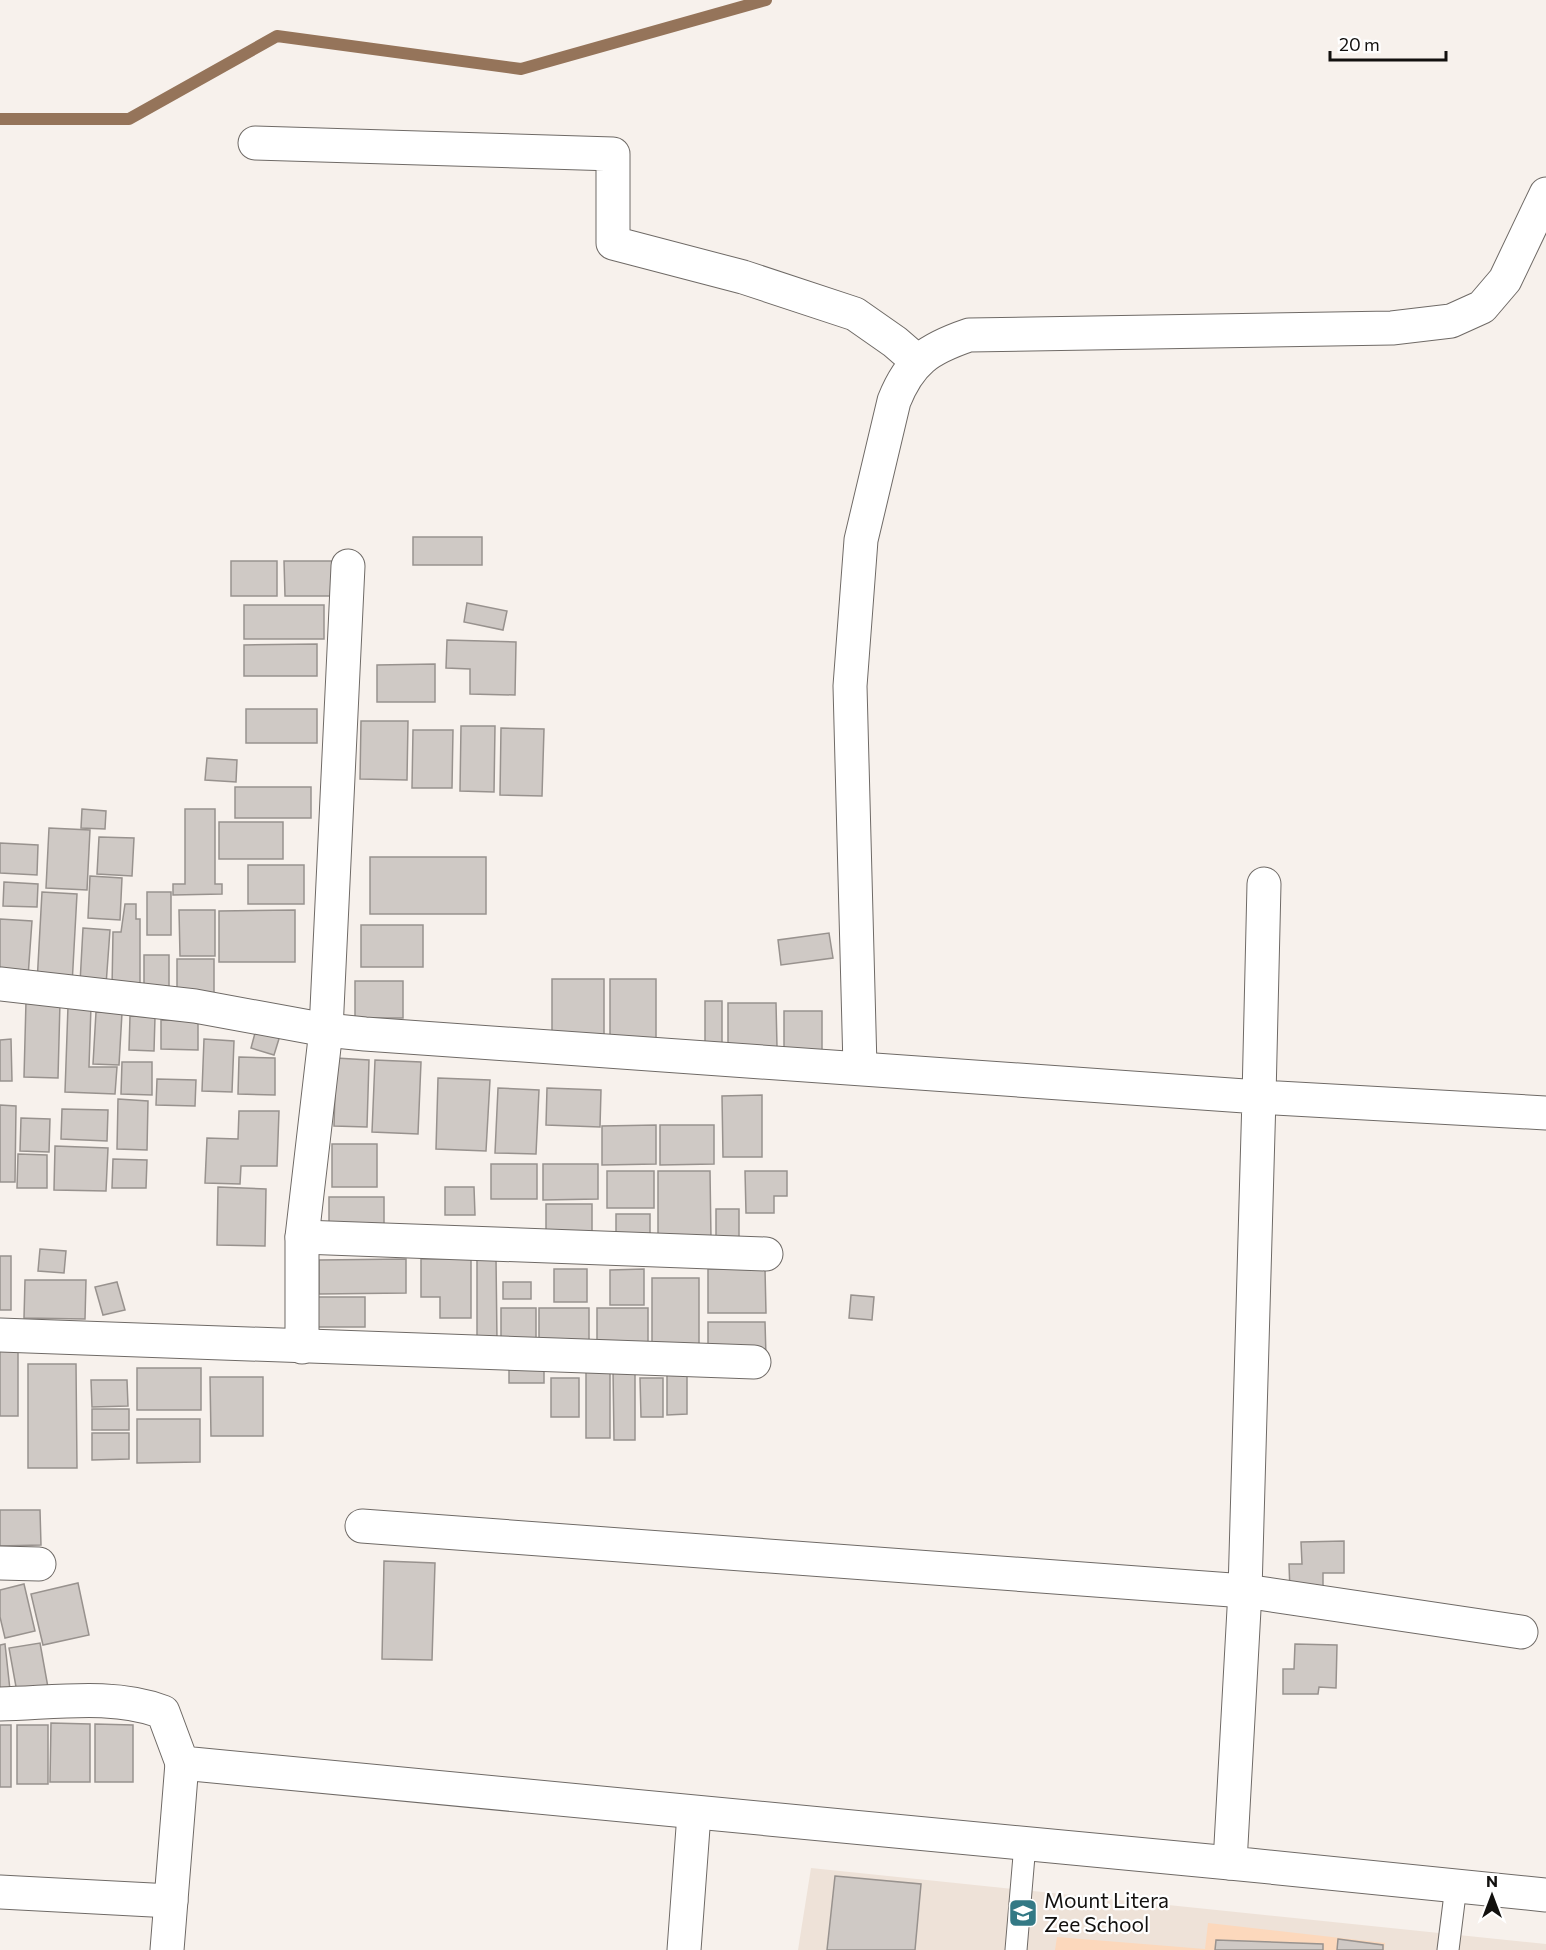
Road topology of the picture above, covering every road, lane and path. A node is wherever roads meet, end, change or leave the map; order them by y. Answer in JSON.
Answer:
{"nodes":[{"id":1,"x":255,"y":143,"type":"dead end"},
{"id":2,"x":1546,"y":194,"type":"edge"},
{"id":3,"x":917,"y":361,"type":"junction"},
{"id":4,"x":348,"y":566,"type":"dead end"},
{"id":5,"x":1264,"y":884,"type":"dead end"},
{"id":6,"x":0,"y":984,"type":"edge"},
{"id":7,"x":326,"y":1030,"type":"junction"},
{"id":8,"x":860,"y":1067,"type":"junction"},
{"id":9,"x":1259,"y":1097,"type":"junction"},
{"id":10,"x":1546,"y":1113,"type":"edge"},
{"id":11,"x":302,"y":1237,"type":"junction"},
{"id":12,"x":766,"y":1254,"type":"dead end"},
{"id":13,"x":0,"y":1335,"type":"edge"},
{"id":14,"x":302,"y":1347,"type":"junction"},
{"id":15,"x":754,"y":1362,"type":"dead end"},
{"id":16,"x":362,"y":1526,"type":"dead end"},
{"id":17,"x":0,"y":1563,"type":"edge"},
{"id":18,"x":39,"y":1564,"type":"dead end"},
{"id":19,"x":1245,"y":1591,"type":"junction"},
{"id":20,"x":1521,"y":1632,"type":"dead end"},
{"id":21,"x":0,"y":1704,"type":"edge"},
{"id":22,"x":182,"y":1763,"type":"junction"},
{"id":23,"x":694,"y":1814,"type":"junction"},
{"id":24,"x":1025,"y":1844,"type":"junction"},
{"id":25,"x":1230,"y":1863,"type":"junction"},
{"id":26,"x":1456,"y":1886,"type":"junction"},
{"id":27,"x":0,"y":1892,"type":"edge"},
{"id":28,"x":1546,"y":1894,"type":"edge"},
{"id":29,"x":171,"y":1901,"type":"junction"},
{"id":30,"x":167,"y":1950,"type":"edge"},
{"id":31,"x":684,"y":1950,"type":"edge"},
{"id":32,"x":1016,"y":1950,"type":"edge"},
{"id":33,"x":1448,"y":1950,"type":"edge"}],
"edges":[{"from":1,"to":3,"type":"street"},
{"from":2,"to":3,"type":"street"},
{"from":3,"to":8,"type":"street"},
{"from":4,"to":7,"type":"street"},
{"from":5,"to":9,"type":"street"},
{"from":6,"to":7,"type":"street"},
{"from":7,"to":8,"type":"street"},
{"from":7,"to":11,"type":"street"},
{"from":8,"to":9,"type":"street"},
{"from":9,"to":10,"type":"street"},
{"from":9,"to":19,"type":"street"},
{"from":11,"to":12,"type":"street"},
{"from":11,"to":14,"type":"street"},
{"from":13,"to":14,"type":"street"},
{"from":14,"to":15,"type":"street"},
{"from":16,"to":19,"type":"street"},
{"from":17,"to":18,"type":"street"},
{"from":19,"to":20,"type":"street"},
{"from":19,"to":25,"type":"street"},
{"from":21,"to":22,"type":"street"},
{"from":22,"to":23,"type":"street"},
{"from":22,"to":29,"type":"street"},
{"from":23,"to":24,"type":"street"},
{"from":23,"to":31,"type":"street"},
{"from":24,"to":25,"type":"street"},
{"from":24,"to":32,"type":"lane"},
{"from":25,"to":26,"type":"street"},
{"from":26,"to":28,"type":"street"},
{"from":26,"to":33,"type":"lane"},
{"from":27,"to":29,"type":"street"},
{"from":29,"to":30,"type":"street"}]}
